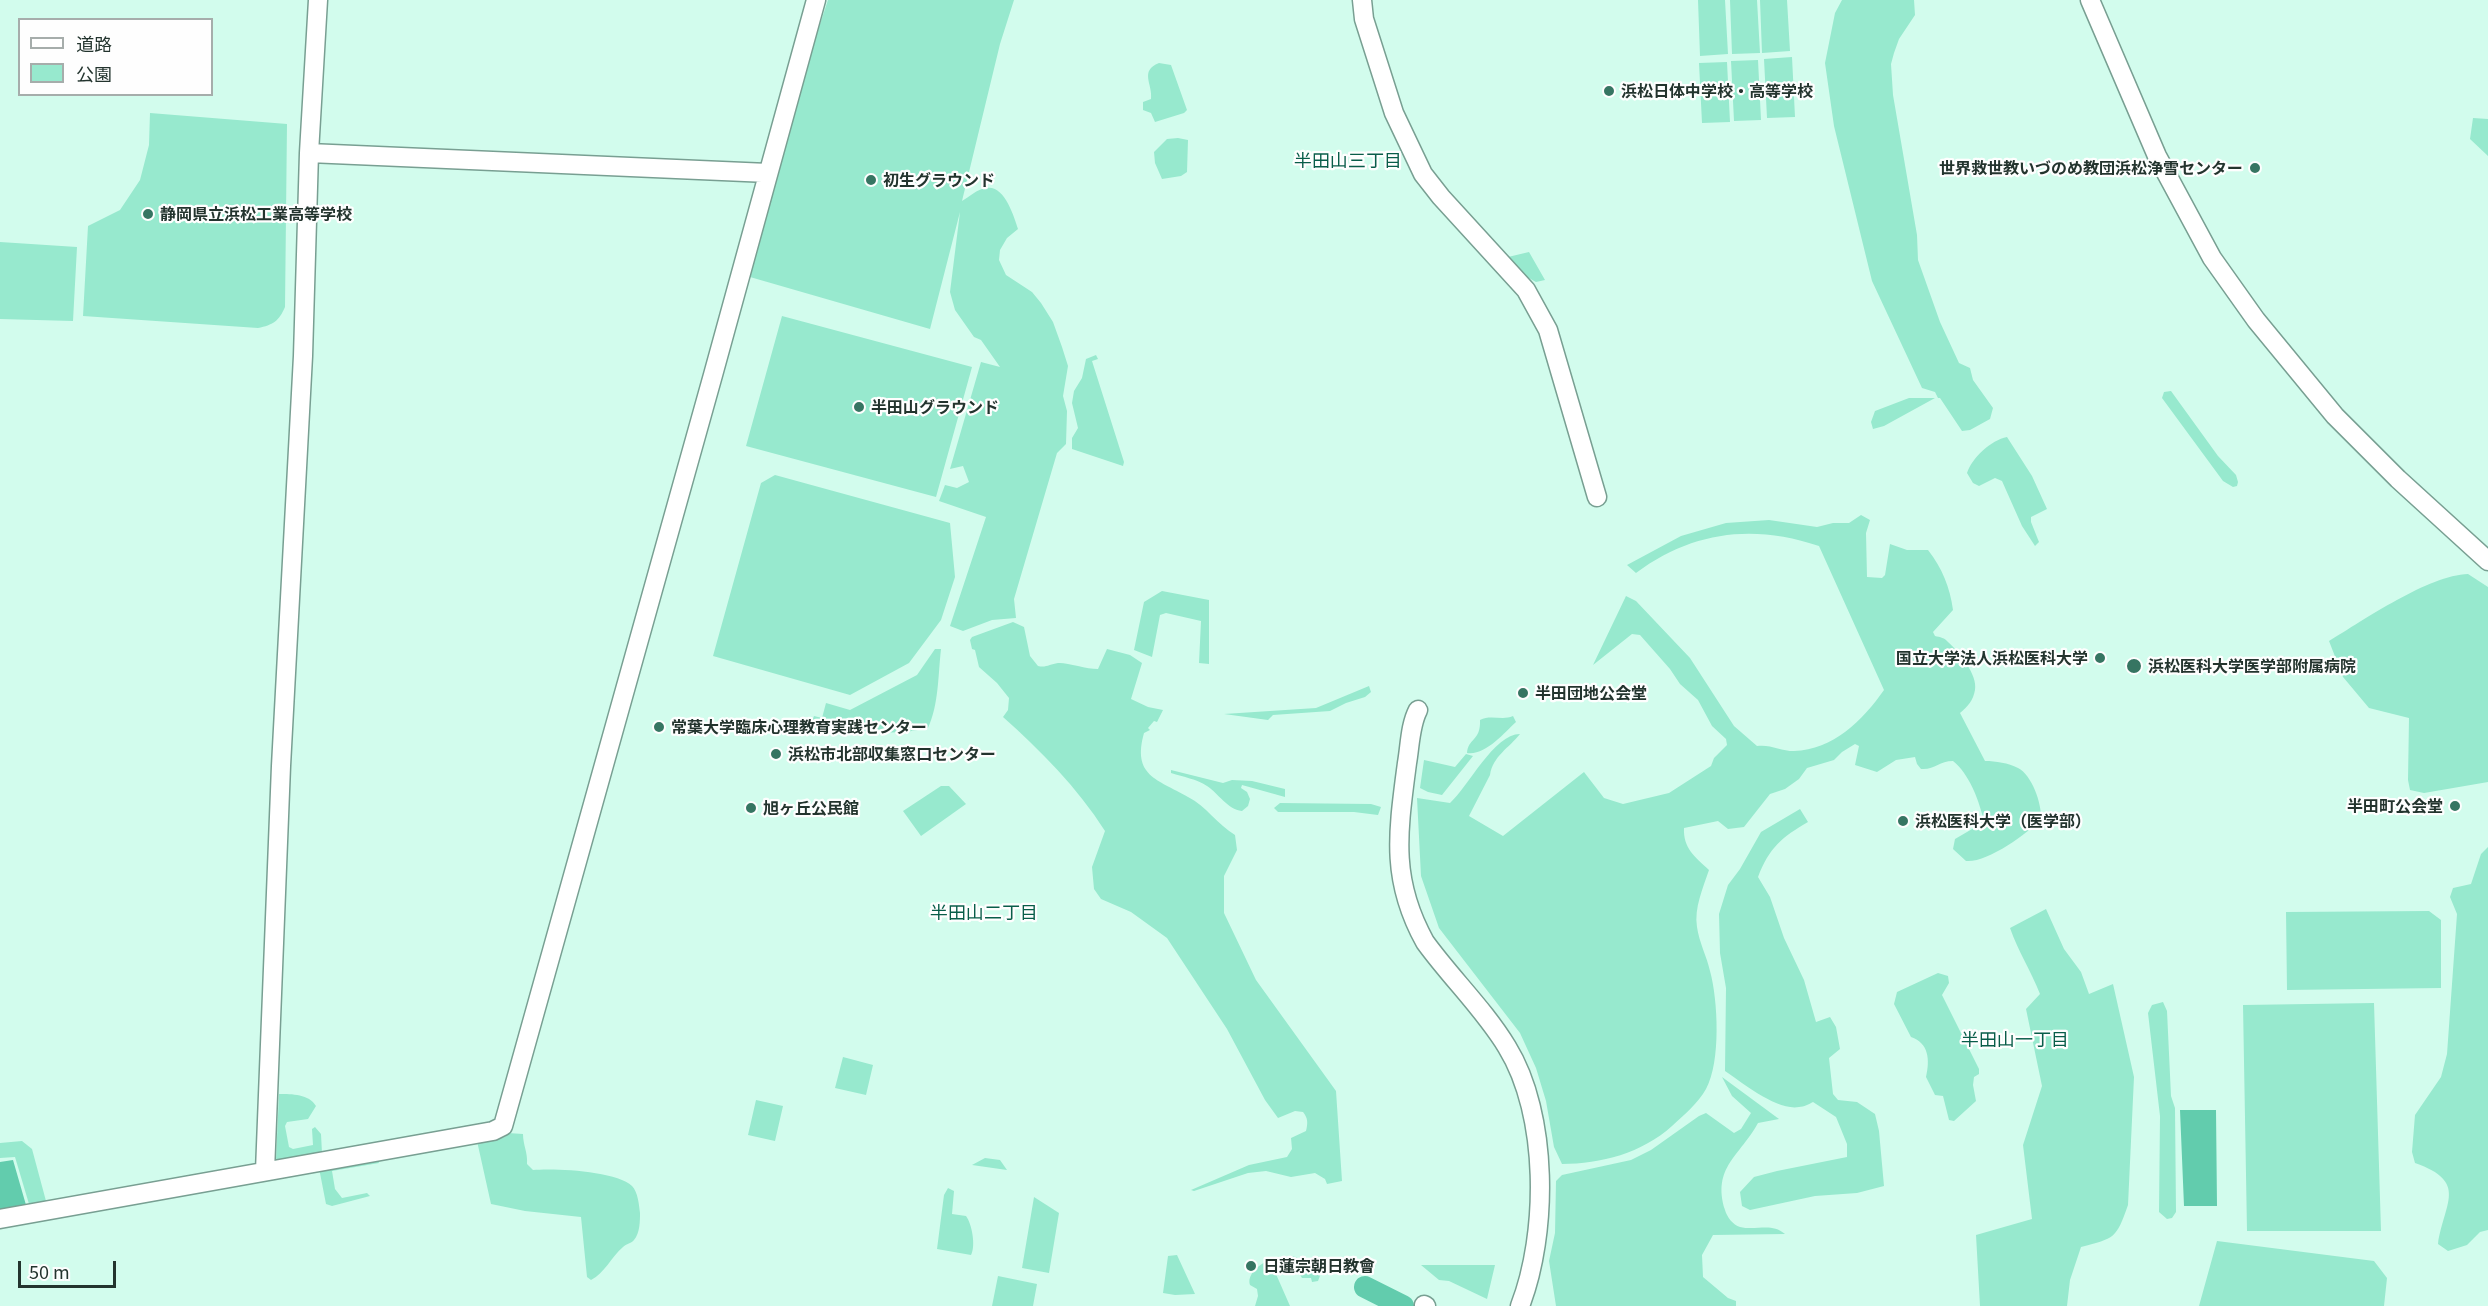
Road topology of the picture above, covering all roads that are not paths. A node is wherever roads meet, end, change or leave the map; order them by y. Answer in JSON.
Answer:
{"nodes":[{"id":1,"x":318,"y":0,"type":"edge"},
{"id":2,"x":816,"y":0,"type":"edge"},
{"id":3,"x":1362,"y":0,"type":"edge"},
{"id":4,"x":2090,"y":0,"type":"edge"},
{"id":5,"x":309,"y":153,"type":"junction"},
{"id":6,"x":768,"y":173,"type":"junction"},
{"id":7,"x":1598,"y":497,"type":"dead end"},
{"id":8,"x":2488,"y":561,"type":"edge"},
{"id":9,"x":1418,"y":710,"type":"dead end"},
{"id":10,"x":265,"y":1172,"type":"junction"},
{"id":11,"x":0,"y":1219,"type":"edge"},
{"id":12,"x":1520,"y":1306,"type":"edge"}],
"edges":[{"from":1,"to":5,"type":"street"},
{"from":2,"to":6,"type":"street"},
{"from":3,"to":7,"type":"street"},
{"from":4,"to":8,"type":"street"},
{"from":5,"to":6,"type":"street"},
{"from":5,"to":10,"type":"street"},
{"from":6,"to":10,"type":"street"},
{"from":9,"to":12,"type":"street"},
{"from":10,"to":11,"type":"street"}]}
